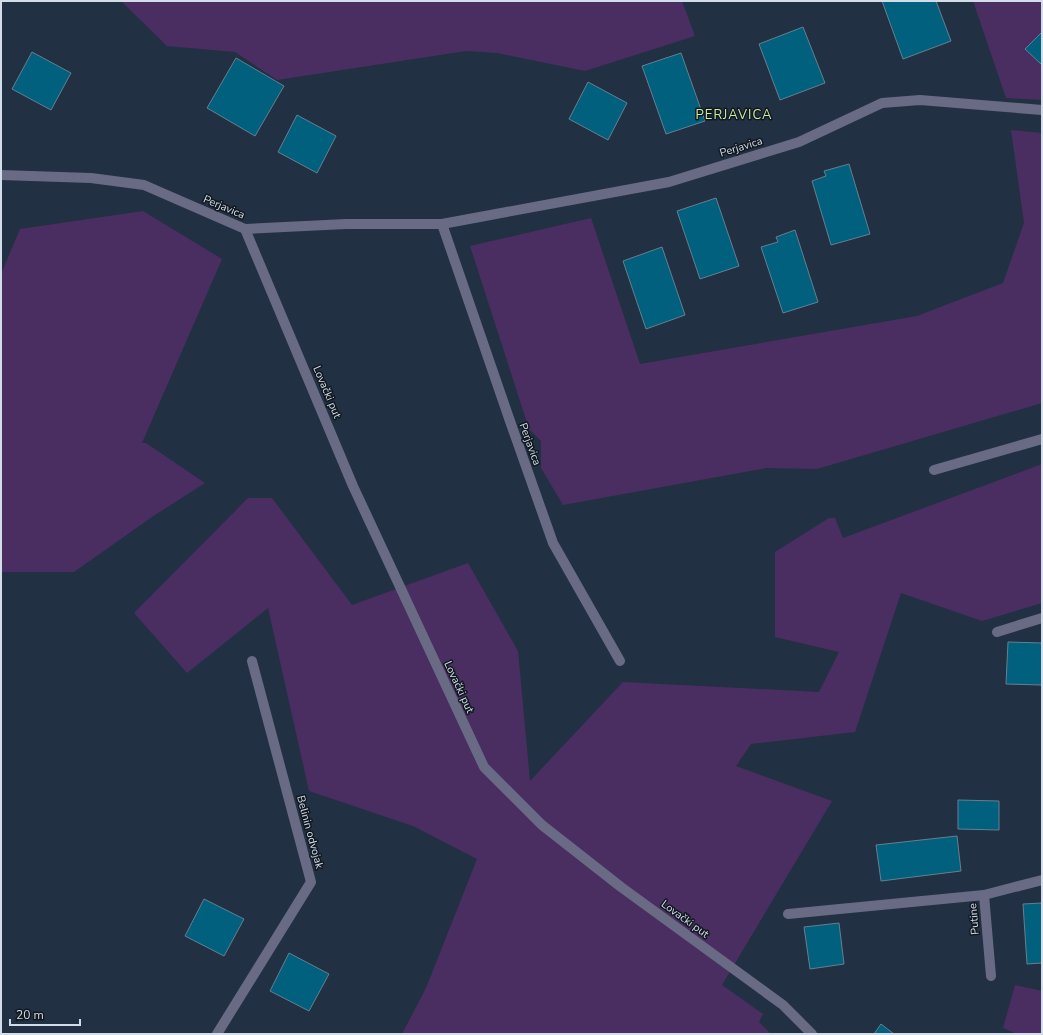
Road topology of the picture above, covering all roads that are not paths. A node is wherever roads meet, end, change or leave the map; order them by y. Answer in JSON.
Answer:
{"nodes":[{"id":1,"x":1042,"y":110,"type":"edge"},
{"id":2,"x":1,"y":175,"type":"edge"},
{"id":3,"x":442,"y":224,"type":"junction"},
{"id":4,"x":245,"y":229,"type":"junction"},
{"id":5,"x":1042,"y":439,"type":"edge"},
{"id":6,"x":934,"y":470,"type":"dead end"},
{"id":7,"x":1042,"y":618,"type":"edge"},
{"id":8,"x":997,"y":632,"type":"dead end"},
{"id":9,"x":252,"y":661,"type":"dead end"},
{"id":10,"x":620,"y":661,"type":"dead end"},
{"id":11,"x":1042,"y":880,"type":"edge"},
{"id":12,"x":984,"y":895,"type":"junction"},
{"id":13,"x":788,"y":914,"type":"dead end"},
{"id":14,"x":991,"y":976,"type":"dead end"},
{"id":15,"x":217,"y":1034,"type":"edge"},
{"id":16,"x":812,"y":1034,"type":"edge"}],
"edges":[{"from":1,"to":3,"type":"street","name":"Perjavica"},
{"from":2,"to":4,"type":"street","name":"Perjavica"},
{"from":3,"to":4,"type":"street","name":"Perjavica"},
{"from":3,"to":10,"type":"street","name":"Perjavica"},
{"from":4,"to":16,"type":"street","name":"Lovački put"},
{"from":5,"to":6,"type":"street"},
{"from":7,"to":8,"type":"street"},
{"from":9,"to":15,"type":"street","name":"Belinin odvojak"},
{"from":11,"to":12,"type":"street","name":"Putine"},
{"from":12,"to":13,"type":"street"},
{"from":12,"to":14,"type":"street","name":"Putine"}]}
